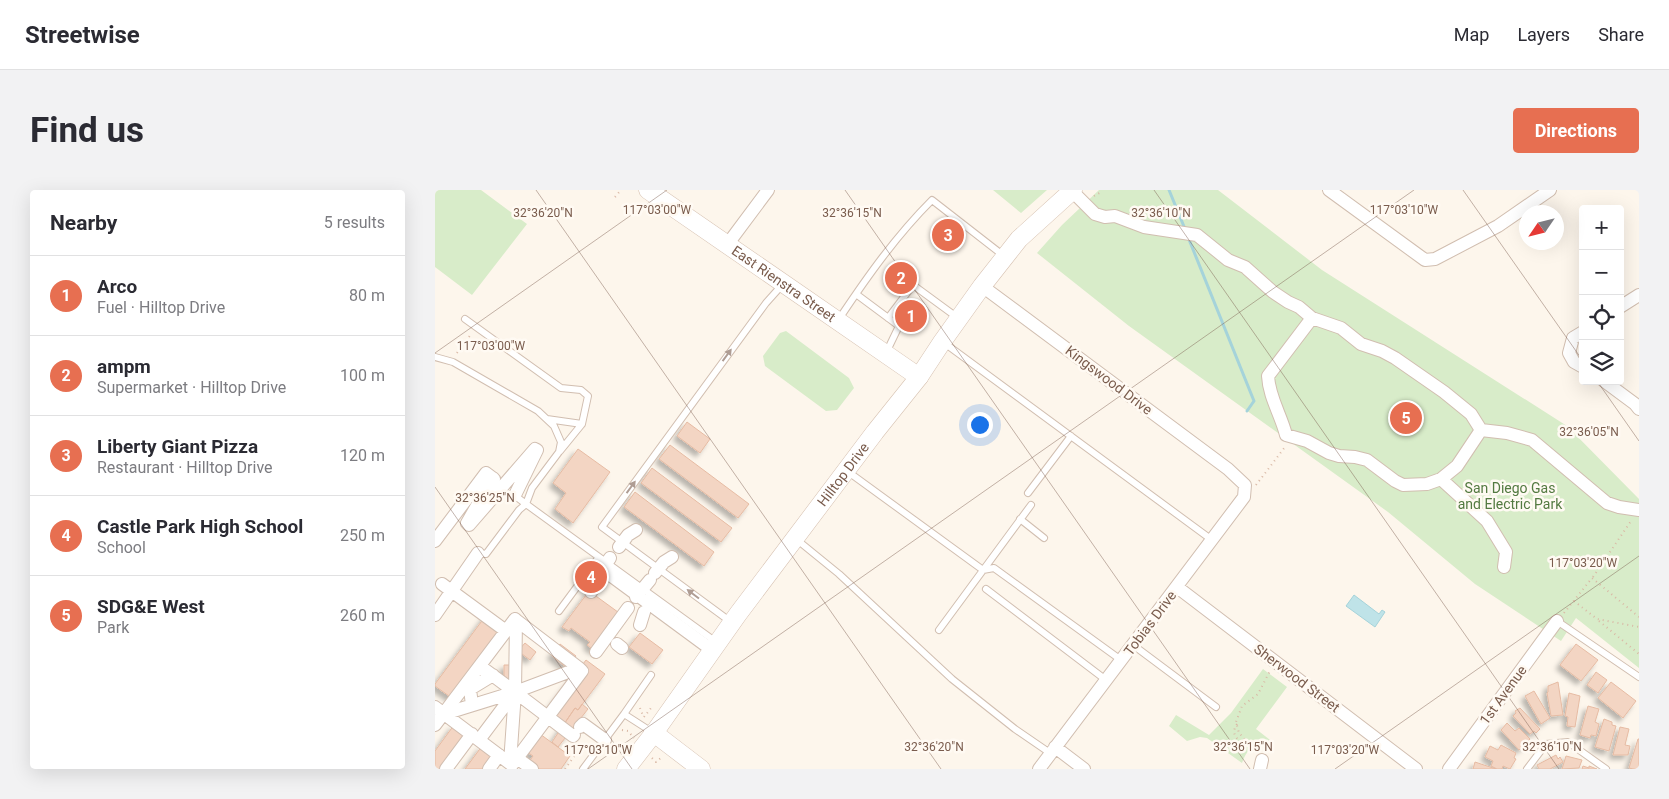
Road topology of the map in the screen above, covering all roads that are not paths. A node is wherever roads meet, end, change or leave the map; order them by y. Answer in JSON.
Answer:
{"nodes":[{"id":1,"x":648,"y":190,"type":"edge"},
{"id":2,"x":768,"y":190,"type":"edge"},
{"id":3,"x":1072,"y":190,"type":"edge"},
{"id":4,"x":1550,"y":190,"type":"edge"},
{"id":5,"x":1332,"y":191,"type":"edge"},
{"id":6,"x":727,"y":245,"type":"junction"},
{"id":7,"x":1005,"y":257,"type":"junction"},
{"id":8,"x":783,"y":284,"type":"junction"},
{"id":9,"x":983,"y":286,"type":"junction"},
{"id":10,"x":856,"y":294,"type":"junction"},
{"id":11,"x":1639,"y":294,"type":"edge"},
{"id":12,"x":1624,"y":304,"type":"edge"},
{"id":13,"x":888,"y":318,"type":"junction"},
{"id":14,"x":959,"y":318,"type":"junction"},
{"id":15,"x":1312,"y":318,"type":"junction"},
{"id":16,"x":465,"y":319,"type":"dead end"},
{"id":17,"x":838,"y":321,"type":"junction"},
{"id":18,"x":1579,"y":334,"type":"edge"},
{"id":19,"x":942,"y":342,"type":"junction"},
{"id":20,"x":886,"y":354,"type":"junction"},
{"id":21,"x":435,"y":357,"type":"edge"},
{"id":22,"x":1579,"y":365,"type":"edge"},
{"id":23,"x":919,"y":377,"type":"junction"},
{"id":24,"x":1609,"y":385,"type":"edge"},
{"id":25,"x":1639,"y":409,"type":"edge"},
{"id":26,"x":547,"y":419,"type":"junction"},
{"id":27,"x":582,"y":424,"type":"junction"},
{"id":28,"x":1481,"y":430,"type":"junction"},
{"id":29,"x":1071,"y":436,"type":"junction"},
{"id":30,"x":559,"y":452,"type":"junction"},
{"id":31,"x":846,"y":470,"type":"junction"},
{"id":32,"x":1235,"y":474,"type":"joint"},
{"id":33,"x":1441,"y":479,"type":"junction"},
{"id":34,"x":503,"y":486,"type":"joint"},
{"id":35,"x":1028,"y":493,"type":"dead end"},
{"id":36,"x":526,"y":504,"type":"junction"},
{"id":37,"x":1031,"y":505,"type":"dead end"},
{"id":38,"x":1639,"y":511,"type":"edge"},
{"id":39,"x":1020,"y":519,"type":"junction"},
{"id":40,"x":636,"y":530,"type":"dead end"},
{"id":41,"x":795,"y":538,"type":"junction"},
{"id":42,"x":1044,"y":538,"type":"dead end"},
{"id":43,"x":435,"y":540,"type":"edge"},
{"id":44,"x":1212,"y":540,"type":"junction"},
{"id":45,"x":621,"y":544,"type":"junction"},
{"id":46,"x":478,"y":553,"type":"joint"},
{"id":47,"x":672,"y":556,"type":"dead end"},
{"id":48,"x":605,"y":562,"type":"junction"},
{"id":49,"x":1504,"y":567,"type":"dead end"},
{"id":50,"x":983,"y":570,"type":"junction"},
{"id":51,"x":647,"y":584,"type":"junction"},
{"id":52,"x":447,"y":587,"type":"junction"},
{"id":53,"x":1177,"y":587,"type":"junction"},
{"id":54,"x":987,"y":589,"type":"dead end"},
{"id":55,"x":591,"y":592,"type":"dead end"},
{"id":56,"x":559,"y":611,"type":"dead end"},
{"id":57,"x":624,"y":611,"type":"dead end"},
{"id":58,"x":643,"y":612,"type":"dead end"},
{"id":59,"x":435,"y":614,"type":"edge"},
{"id":60,"x":516,"y":620,"type":"junction"},
{"id":61,"x":1557,"y":621,"type":"joint"},
{"id":62,"x":732,"y":623,"type":"junction"},
{"id":63,"x":640,"y":625,"type":"dead end"},
{"id":64,"x":506,"y":630,"type":"junction"},
{"id":65,"x":939,"y":630,"type":"dead end"},
{"id":66,"x":1133,"y":645,"type":"junction"},
{"id":67,"x":714,"y":647,"type":"junction"},
{"id":68,"x":596,"y":652,"type":"dead end"},
{"id":69,"x":1121,"y":660,"type":"junction"},
{"id":70,"x":480,"y":666,"type":"junction"},
{"id":71,"x":579,"y":668,"type":"junction"},
{"id":72,"x":493,"y":675,"type":"junction"},
{"id":73,"x":651,"y":675,"type":"dead end"},
{"id":74,"x":1639,"y":677,"type":"edge"},
{"id":75,"x":1106,"y":680,"type":"junction"},
{"id":76,"x":468,"y":687,"type":"junction"},
{"id":77,"x":515,"y":692,"type":"junction"},
{"id":78,"x":472,"y":705,"type":"junction"},
{"id":79,"x":1216,"y":707,"type":"dead end"},
{"id":80,"x":439,"y":710,"type":"edge"},
{"id":81,"x":624,"y":714,"type":"junction"},
{"id":82,"x":548,"y":717,"type":"junction"},
{"id":83,"x":435,"y":725,"type":"edge"},
{"id":84,"x":654,"y":733,"type":"junction"},
{"id":85,"x":475,"y":737,"type":"junction"},
{"id":86,"x":605,"y":740,"type":"junction"},
{"id":87,"x":1053,"y":750,"type":"junction"},
{"id":88,"x":499,"y":755,"type":"junction"},
{"id":89,"x":514,"y":761,"type":"junction"},
{"id":90,"x":446,"y":769,"type":"edge"},
{"id":91,"x":489,"y":769,"type":"edge"},
{"id":92,"x":532,"y":769,"type":"edge"},
{"id":93,"x":583,"y":769,"type":"edge"},
{"id":94,"x":626,"y":769,"type":"edge"},
{"id":95,"x":701,"y":769,"type":"edge"},
{"id":96,"x":1039,"y":769,"type":"edge"},
{"id":97,"x":1084,"y":769,"type":"edge"},
{"id":98,"x":1416,"y":769,"type":"edge"},
{"id":99,"x":1449,"y":769,"type":"edge"},
{"id":100,"x":1527,"y":769,"type":"edge"},
{"id":101,"x":1606,"y":769,"type":"edge"}],
"edges":[{"from":1,"to":6,"type":"main road","name":"East Rienstra Street"},
{"from":2,"to":6,"type":"street"},
{"from":3,"to":7,"type":"main road","name":"Hilltop Drive"},
{"from":3,"to":15,"type":"street"},
{"from":4,"to":5,"type":"street"},
{"from":6,"to":8,"type":"main road","name":"East Rienstra Street"},
{"from":7,"to":9,"type":"main road","name":"Hilltop Drive"},
{"from":7,"to":10,"type":"lane"},
{"from":8,"to":17,"type":"main road","name":"East Rienstra Street"},
{"from":45,"to":8,"type":"lane","one_way":true},
{"from":9,"to":14,"type":"main road","name":"Hilltop Drive"},
{"from":9,"to":32,"type":"street","name":"Kingswood Drive"},
{"from":10,"to":13,"type":"lane"},
{"from":10,"to":17,"type":"lane"},
{"from":11,"to":12,"type":"street"},
{"from":13,"to":14,"type":"lane"},
{"from":13,"to":20,"type":"lane"},
{"from":14,"to":19,"type":"main road","name":"Hilltop Drive"},
{"from":15,"to":28,"type":"street"},
{"from":15,"to":33,"type":"street"},
{"from":16,"to":27,"type":"lane"},
{"from":17,"to":20,"type":"main road","name":"East Rienstra Street"},
{"from":18,"to":22,"type":"street"},
{"from":19,"to":23,"type":"main road","name":"Hilltop Drive"},
{"from":19,"to":29,"type":"lane"},
{"from":20,"to":23,"type":"main road","name":"East Rienstra Street"},
{"from":21,"to":26,"type":"lane"},
{"from":23,"to":31,"type":"main road","name":"Hilltop Drive"},
{"from":24,"to":25,"type":"street"},
{"from":26,"to":27,"type":"lane"},
{"from":26,"to":30,"type":"lane"},
{"from":27,"to":30,"type":"lane"},
{"from":28,"to":33,"type":"street"},
{"from":28,"to":38,"type":"street"},
{"from":29,"to":35,"type":"lane"},
{"from":29,"to":44,"type":"lane"},
{"from":30,"to":36,"type":"lane"},
{"from":31,"to":41,"type":"main road","name":"Hilltop Drive"},
{"from":31,"to":50,"type":"lane"},
{"from":32,"to":44,"type":"street","name":"Tobias Drive"},
{"from":33,"to":49,"type":"street"},
{"from":34,"to":36,"type":"lane"},
{"from":34,"to":43,"type":"street"},
{"from":36,"to":46,"type":"lane"},
{"from":36,"to":48,"type":"lane"},
{"from":37,"to":39,"type":"lane"},
{"from":39,"to":42,"type":"lane"},
{"from":39,"to":50,"type":"lane"},
{"from":40,"to":45,"type":"street"},
{"from":41,"to":62,"type":"main road","name":"Hilltop Drive"},
{"from":41,"to":87,"type":"lane"},
{"from":44,"to":53,"type":"street","name":"Tobias Drive"},
{"from":45,"to":51,"type":"lane"},
{"from":46,"to":52,"type":"street"},
{"from":47,"to":51,"type":"street"},
{"from":48,"to":51,"type":"street"},
{"from":48,"to":55,"type":"street"},
{"from":48,"to":56,"type":"lane"},
{"from":50,"to":65,"type":"lane"},
{"from":50,"to":69,"type":"lane"},
{"from":62,"to":51,"type":"lane","one_way":true},
{"from":51,"to":67,"type":"street"},
{"from":52,"to":59,"type":"street"},
{"from":52,"to":64,"type":"street"},
{"from":53,"to":66,"type":"street","name":"Tobias Drive"},
{"from":53,"to":98,"type":"street","name":"Sherwood Street"},
{"from":54,"to":75,"type":"lane"},
{"from":57,"to":68,"type":"street"},
{"from":58,"to":63,"type":"street"},
{"from":60,"to":64,"type":"street"},
{"from":60,"to":71,"type":"street"},
{"from":60,"to":77,"type":"street"},
{"from":61,"to":74,"type":"lane"},
{"from":61,"to":99,"type":"street","name":"1st Avenue"},
{"from":62,"to":67,"type":"main road","name":"Hilltop Drive"},
{"from":64,"to":70,"type":"street"},
{"from":66,"to":69,"type":"street","name":"Tobias Drive"},
{"from":66,"to":79,"type":"lane"},
{"from":67,"to":84,"type":"main road","name":"Hilltop Drive"},
{"from":69,"to":75,"type":"street","name":"Tobias Drive"},
{"from":70,"to":72,"type":"street"},
{"from":70,"to":76,"type":"street"},
{"from":71,"to":77,"type":"street"},
{"from":71,"to":82,"type":"street"},
{"from":72,"to":76,"type":"street"},
{"from":72,"to":77,"type":"street"},
{"from":73,"to":81,"type":"lane"},
{"from":75,"to":87,"type":"street","name":"Tobias Drive"},
{"from":76,"to":78,"type":"street"},
{"from":76,"to":80,"type":"street"},
{"from":77,"to":78,"type":"street"},
{"from":77,"to":82,"type":"street"},
{"from":77,"to":85,"type":"street"},
{"from":77,"to":89,"type":"street"},
{"from":78,"to":80,"type":"street"},
{"from":80,"to":83,"type":"street"},
{"from":80,"to":85,"type":"street"},
{"from":81,"to":84,"type":"lane"},
{"from":81,"to":86,"type":"lane"},
{"from":82,"to":86,"type":"street"},
{"from":82,"to":89,"type":"street"},
{"from":84,"to":94,"type":"main road","name":"Hilltop Drive"},
{"from":84,"to":95,"type":"main road"},
{"from":85,"to":88,"type":"street"},
{"from":85,"to":90,"type":"street"},
{"from":86,"to":93,"type":"lane"},
{"from":87,"to":96,"type":"street","name":"Tobias Drive"},
{"from":87,"to":97,"type":"street"},
{"from":88,"to":89,"type":"street"},
{"from":88,"to":91,"type":"street"},
{"from":89,"to":92,"type":"street"},
{"from":100,"to":101,"type":"lane"}]}
